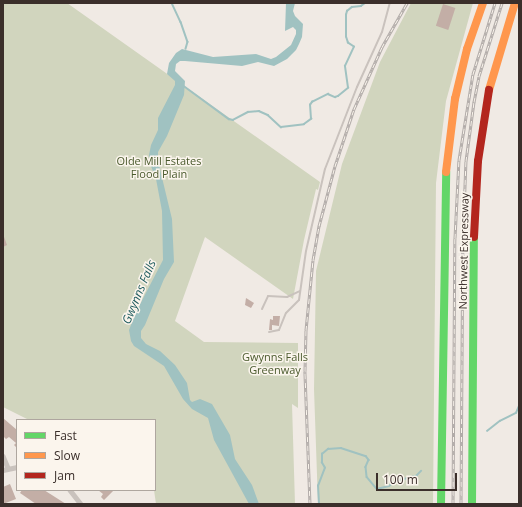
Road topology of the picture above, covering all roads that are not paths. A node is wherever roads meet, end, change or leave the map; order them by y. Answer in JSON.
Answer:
{"nodes":[{"id":1,"x":390,"y":3,"type":"edge"},
{"id":2,"x":483,"y":3,"type":"edge"},
{"id":3,"x":515,"y":3,"type":"edge"},
{"id":4,"x":300,"y":291,"type":"junction"},
{"id":5,"x":262,"y":309,"type":"dead end"},
{"id":6,"x":268,"y":332,"type":"dead end"},
{"id":7,"x":3,"y":456,"type":"edge"},
{"id":8,"x":16,"y":467,"type":"edge"},
{"id":9,"x":5,"y":469,"type":"edge"},
{"id":10,"x":71,"y":491,"type":"edge"},
{"id":11,"x":82,"y":504,"type":"edge"},
{"id":12,"x":441,"y":504,"type":"edge"},
{"id":13,"x":472,"y":504,"type":"edge"}],
"edges":[{"from":1,"to":4,"type":"lane"},
{"from":2,"to":12,"type":"highway","name":"Northwest Expressway"},
{"from":3,"to":13,"type":"highway","name":"Northwest Expressway"},
{"from":4,"to":5,"type":"lane"},
{"from":4,"to":6,"type":"lane"},
{"from":7,"to":9,"type":"street"},
{"from":8,"to":9,"type":"street"},
{"from":10,"to":11,"type":"street"}]}
